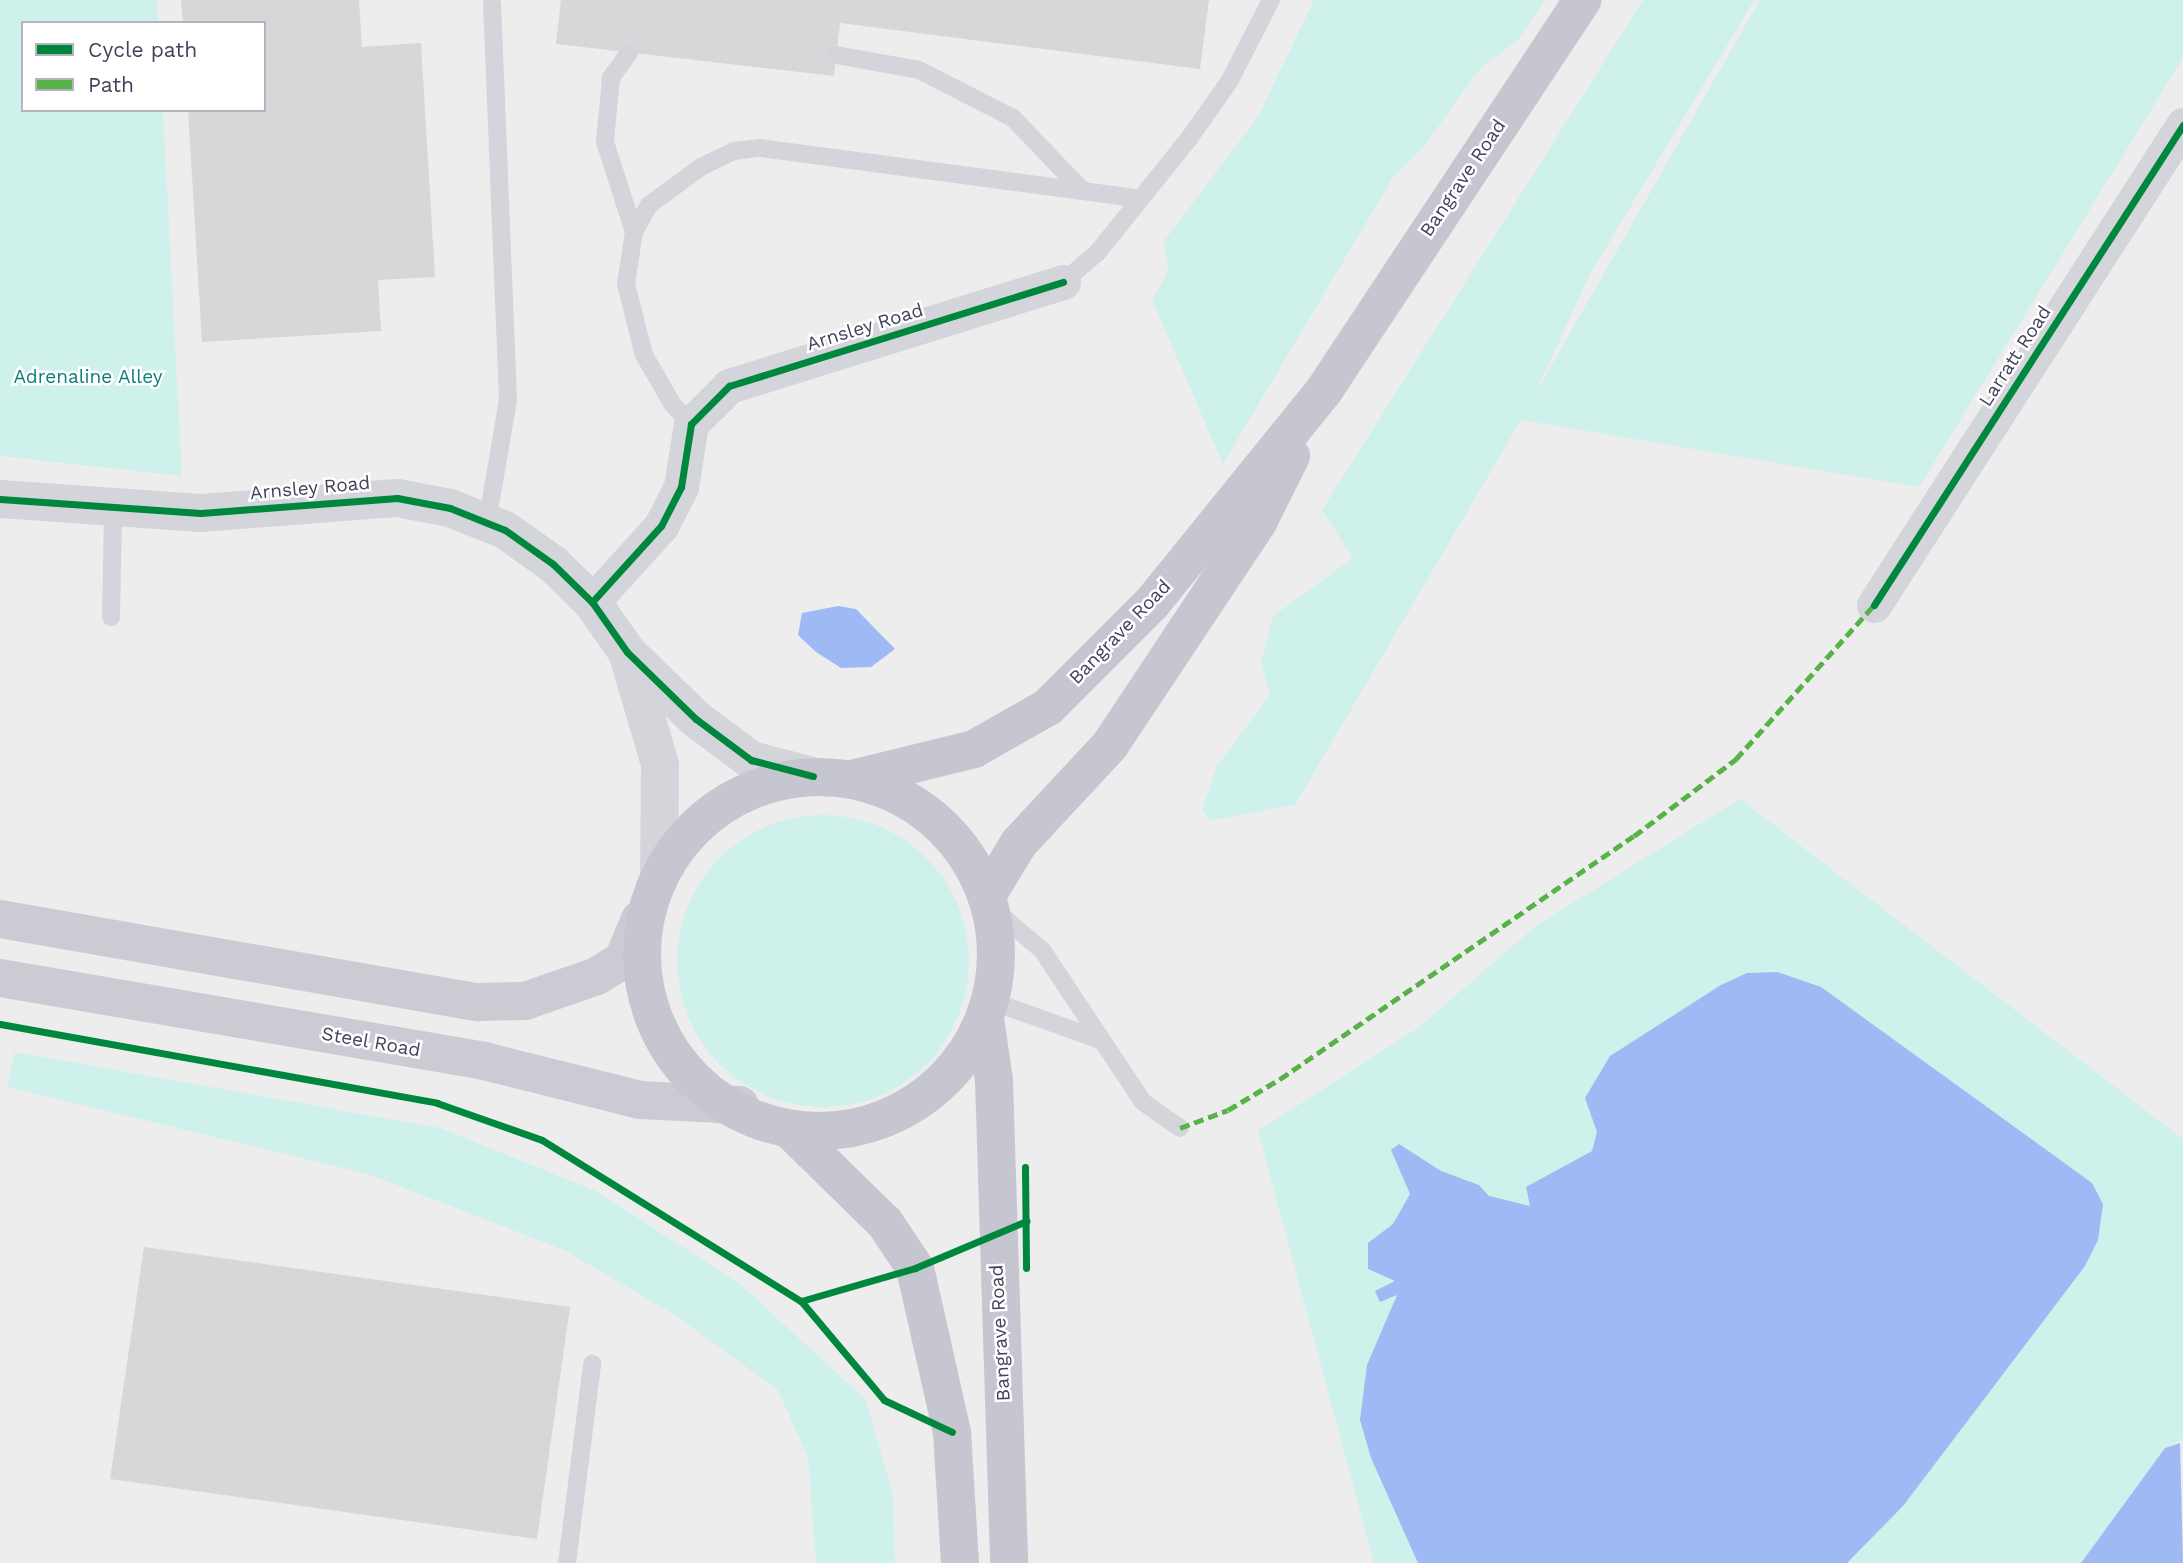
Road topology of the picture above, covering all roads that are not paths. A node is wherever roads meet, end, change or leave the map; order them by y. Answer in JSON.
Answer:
{"nodes":[{"id":1,"x":1271,"y":0,"type":"edge"},
{"id":2,"x":1582,"y":0,"type":"edge"},
{"id":3,"x":492,"y":4,"type":"dead end"},
{"id":4,"x":629,"y":53,"type":"dead end"},
{"id":5,"x":836,"y":55,"type":"dead end"},
{"id":6,"x":2183,"y":125,"type":"edge"},
{"id":7,"x":1083,"y":191,"type":"junction"},
{"id":8,"x":1141,"y":199,"type":"junction"},
{"id":9,"x":634,"y":232,"type":"junction"},
{"id":10,"x":1063,"y":282,"type":"joint"},
{"id":11,"x":1323,"y":391,"type":"junction"},
{"id":12,"x":691,"y":424,"type":"junction"},
{"id":13,"x":0,"y":499,"type":"edge"},
{"id":14,"x":113,"y":509,"type":"junction"},
{"id":15,"x":487,"y":523,"type":"junction"},
{"id":16,"x":592,"y":602,"type":"junction"},
{"id":17,"x":1874,"y":605,"type":"dead end"},
{"id":18,"x":111,"y":617,"type":"dead end"},
{"id":19,"x":627,"y":652,"type":"junction"},
{"id":20,"x":813,"y":776,"type":"junction"},
{"id":21,"x":852,"y":779,"type":"junction"},
{"id":22,"x":659,"y":870,"type":"junction"},
{"id":23,"x":990,"y":901,"type":"junction"},
{"id":24,"x":0,"y":919,"type":"edge"},
{"id":25,"x":640,"y":919,"type":"junction"},
{"id":26,"x":0,"y":978,"type":"edge"},
{"id":27,"x":988,"y":1010,"type":"junction"},
{"id":28,"x":1098,"y":1039,"type":"junction"},
{"id":29,"x":740,"y":1105,"type":"junction"},
{"id":30,"x":1180,"y":1128,"type":"dead end"},
{"id":31,"x":793,"y":1133,"type":"junction"},
{"id":32,"x":592,"y":1364,"type":"dead end"},
{"id":33,"x":567,"y":1563,"type":"edge"},
{"id":34,"x":960,"y":1563,"type":"edge"},
{"id":35,"x":1009,"y":1563,"type":"edge"}],
"edges":[{"from":1,"to":8,"type":"lane"},
{"from":2,"to":11,"type":"highway","name":"Bangrave Road"},
{"from":3,"to":15,"type":"lane"},
{"from":4,"to":9,"type":"lane"},
{"from":5,"to":7,"type":"lane"},
{"from":6,"to":17,"type":"street","name":"Larratt Road"},
{"from":7,"to":8,"type":"lane"},
{"from":7,"to":9,"type":"lane"},
{"from":8,"to":10,"type":"lane"},
{"from":9,"to":12,"type":"lane"},
{"from":10,"to":12,"type":"street","name":"Arnsley Road"},
{"from":11,"to":21,"type":"highway","name":"Bangrave Road"},
{"from":11,"to":23,"type":"highway","name":"Bangrave Road"},
{"from":12,"to":16,"type":"street"},
{"from":13,"to":14,"type":"street","name":"Arnsley Road"},
{"from":14,"to":15,"type":"street","name":"Arnsley Road"},
{"from":14,"to":18,"type":"lane"},
{"from":15,"to":16,"type":"street","name":"Arnsley Road"},
{"from":16,"to":19,"type":"street","name":"Arnsley Road"},
{"from":19,"to":20,"type":"street","name":"Arnsley Road"},
{"from":19,"to":22,"type":"street","name":"Arnsley Road"},
{"from":20,"to":21,"type":"highway"},
{"from":20,"to":22,"type":"highway"},
{"from":21,"to":23,"type":"highway"},
{"from":22,"to":25,"type":"highway"},
{"from":23,"to":27,"type":"highway","name":"Bangrave Road"},
{"from":23,"to":28,"type":"lane"},
{"from":24,"to":25,"type":"main road"},
{"from":25,"to":29,"type":"highway"},
{"from":26,"to":29,"type":"main road","name":"Steel Road"},
{"from":27,"to":28,"type":"lane"},
{"from":27,"to":31,"type":"highway"},
{"from":27,"to":35,"type":"highway","name":"Bangrave Road"},
{"from":28,"to":30,"type":"lane"},
{"from":29,"to":31,"type":"highway"},
{"from":31,"to":34,"type":"highway"},
{"from":32,"to":33,"type":"lane"}]}
